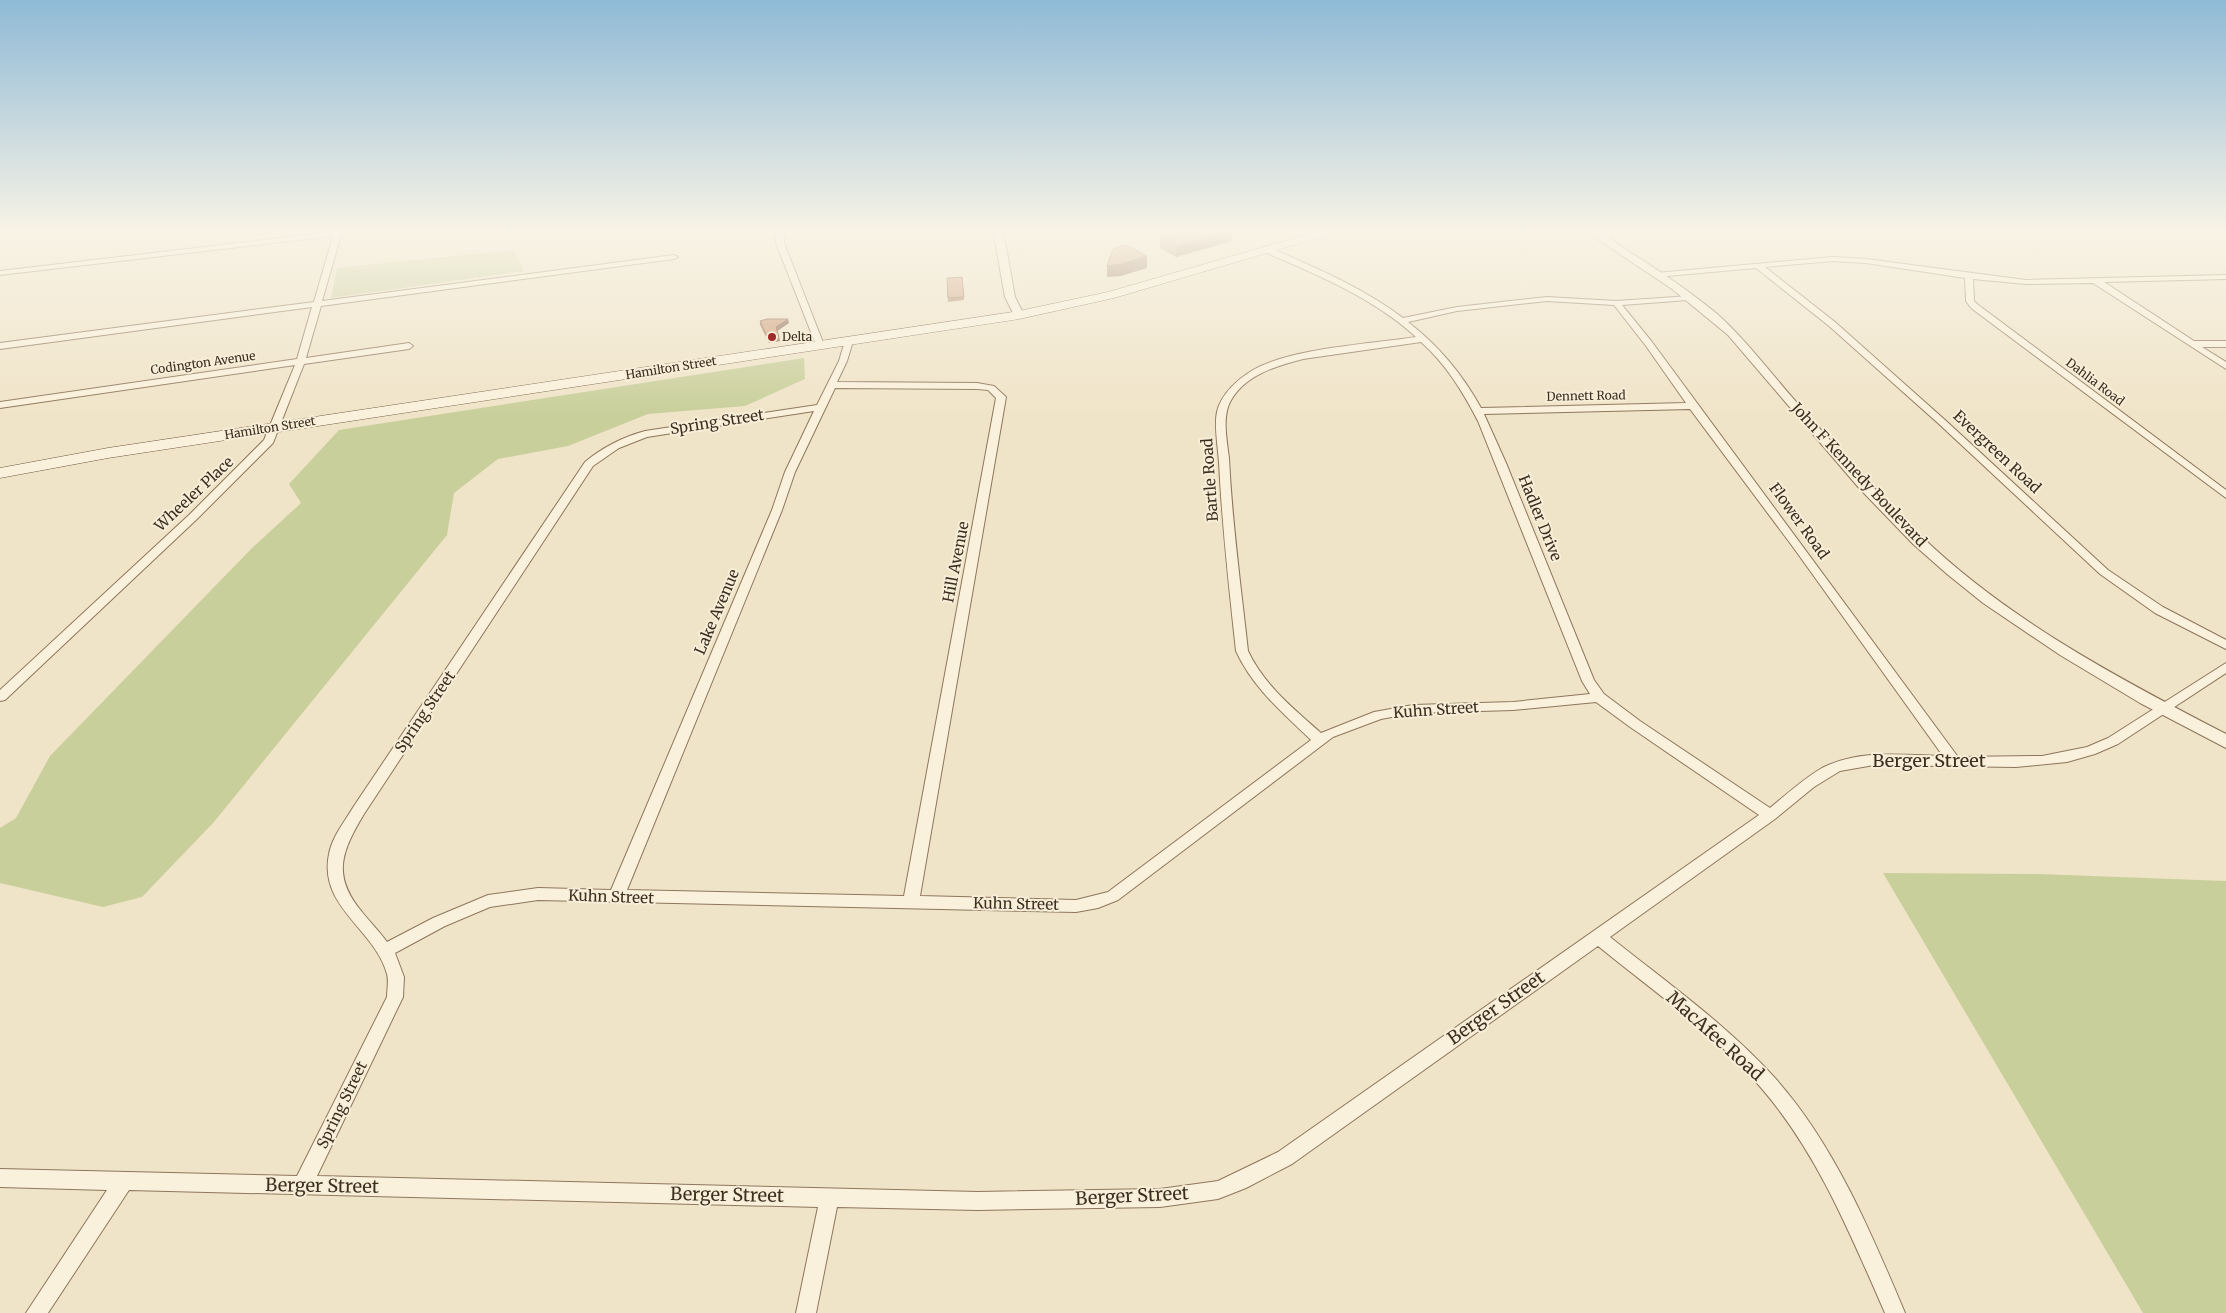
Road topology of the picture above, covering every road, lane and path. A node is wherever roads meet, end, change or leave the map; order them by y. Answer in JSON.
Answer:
{"nodes":[{"id":1,"x":321,"y":291,"type":"edge"},
{"id":2,"x":407,"y":291,"type":"edge"},
{"id":3,"x":799,"y":291,"type":"edge"},
{"id":4,"x":1009,"y":291,"type":"edge"},
{"id":5,"x":1123,"y":291,"type":"edge"},
{"id":6,"x":1352,"y":291,"type":"edge"},
{"id":7,"x":1679,"y":291,"type":"edge"},
{"id":8,"x":1790,"y":291,"type":"edge"},
{"id":9,"x":1970,"y":291,"type":"edge"},
{"id":10,"x":2112,"y":291,"type":"edge"},
{"id":11,"x":1688,"y":298,"type":"junction"},
{"id":12,"x":318,"y":303,"type":"junction"},
{"id":13,"x":1616,"y":303,"type":"junction"},
{"id":14,"x":1019,"y":316,"type":"junction"},
{"id":15,"x":1400,"y":321,"type":"junction"},
{"id":16,"x":1424,"y":339,"type":"junction"},
{"id":17,"x":849,"y":341,"type":"junction"},
{"id":18,"x":2192,"y":344,"type":"junction"},
{"id":19,"x":2226,"y":344,"type":"edge"},
{"id":20,"x":820,"y":345,"type":"junction"},
{"id":21,"x":0,"y":346,"type":"edge"},
{"id":22,"x":409,"y":346,"type":"dead end"},
{"id":23,"x":301,"y":361,"type":"junction"},
{"id":24,"x":2226,"y":366,"type":"edge"},
{"id":25,"x":831,"y":386,"type":"junction"},
{"id":26,"x":0,"y":405,"type":"edge"},
{"id":27,"x":1692,"y":406,"type":"junction"},
{"id":28,"x":821,"y":407,"type":"junction"},
{"id":29,"x":1479,"y":411,"type":"junction"},
{"id":30,"x":275,"y":428,"type":"junction"},
{"id":31,"x":0,"y":473,"type":"edge"},
{"id":32,"x":2226,"y":495,"type":"edge"},
{"id":33,"x":2226,"y":645,"type":"edge"},
{"id":34,"x":2226,"y":668,"type":"edge"},
{"id":35,"x":0,"y":697,"type":"edge"},
{"id":36,"x":1600,"y":698,"type":"junction"},
{"id":37,"x":2162,"y":708,"type":"junction"},
{"id":38,"x":1320,"y":740,"type":"junction"},
{"id":39,"x":2226,"y":742,"type":"edge"},
{"id":40,"x":1954,"y":760,"type":"junction"},
{"id":41,"x":1770,"y":815,"type":"junction"},
{"id":42,"x":616,"y":897,"type":"junction"},
{"id":43,"x":911,"y":902,"type":"junction"},
{"id":44,"x":1597,"y":936,"type":"junction"},
{"id":45,"x":384,"y":952,"type":"junction"},
{"id":46,"x":0,"y":1178,"type":"edge"},
{"id":47,"x":124,"y":1180,"type":"junction"},
{"id":48,"x":302,"y":1186,"type":"junction"},
{"id":49,"x":829,"y":1197,"type":"junction"},
{"id":50,"x":36,"y":1313,"type":"edge"},
{"id":51,"x":806,"y":1313,"type":"edge"},
{"id":52,"x":1895,"y":1313,"type":"edge"}],
"edges":[{"from":1,"to":12,"type":"street","name":"Wheeler Place"},
{"from":2,"to":12,"type":"street"},
{"from":3,"to":20,"type":"street"},
{"from":4,"to":14,"type":"street"},
{"from":5,"to":14,"type":"main road","name":"Hamilton Street"},
{"from":6,"to":15,"type":"street","name":"Hadler Drive"},
{"from":7,"to":11,"type":"street","name":"John F Kennedy Boulevard"},
{"from":8,"to":33,"type":"street","name":"Evergreen Road"},
{"from":9,"to":32,"type":"street","name":"Dahlia Road"},
{"from":10,"to":18,"type":"street"},
{"from":11,"to":13,"type":"street"},
{"from":11,"to":37,"type":"street","name":"John F Kennedy Boulevard"},
{"from":12,"to":21,"type":"street"},
{"from":12,"to":23,"type":"street","name":"Wheeler Place"},
{"from":13,"to":15,"type":"street"},
{"from":13,"to":27,"type":"street","name":"Flower Road"},
{"from":14,"to":17,"type":"main road","name":"Hamilton Street"},
{"from":15,"to":16,"type":"street","name":"Hadler Drive"},
{"from":16,"to":29,"type":"street","name":"Hadler Drive"},
{"from":16,"to":38,"type":"street","name":"Bartle Road"},
{"from":17,"to":20,"type":"main road","name":"Hamilton Street"},
{"from":17,"to":25,"type":"street","name":"Lake Avenue"},
{"from":18,"to":19,"type":"street"},
{"from":18,"to":24,"type":"street"},
{"from":20,"to":30,"type":"main road","name":"Hamilton Street"},
{"from":22,"to":23,"type":"street","name":"Codington Avenue"},
{"from":23,"to":26,"type":"street","name":"Codington Avenue"},
{"from":23,"to":30,"type":"street","name":"Wheeler Place"},
{"from":25,"to":28,"type":"street","name":"Lake Avenue"},
{"from":25,"to":43,"type":"street","name":"Hill Avenue"},
{"from":27,"to":29,"type":"street","name":"Dennett Road"},
{"from":27,"to":40,"type":"street","name":"Flower Road"},
{"from":28,"to":42,"type":"street","name":"Lake Avenue"},
{"from":28,"to":45,"type":"street","name":"Spring Street"},
{"from":29,"to":36,"type":"street","name":"Hadler Drive"},
{"from":30,"to":31,"type":"main road","name":"Hamilton Street"},
{"from":30,"to":35,"type":"street","name":"Wheeler Place"},
{"from":34,"to":37,"type":"street","name":"Berger Street"},
{"from":36,"to":38,"type":"street","name":"Kuhn Street"},
{"from":36,"to":41,"type":"street","name":"Hadler Drive"},
{"from":37,"to":39,"type":"street","name":"John F Kennedy Boulevard"},
{"from":37,"to":40,"type":"street","name":"Berger Street"},
{"from":38,"to":43,"type":"street","name":"Kuhn Street"},
{"from":40,"to":41,"type":"street","name":"Berger Street"},
{"from":41,"to":44,"type":"street","name":"Berger Street"},
{"from":42,"to":43,"type":"street","name":"Kuhn Street"},
{"from":42,"to":45,"type":"street","name":"Kuhn Street"},
{"from":44,"to":49,"type":"street","name":"Berger Street"},
{"from":44,"to":52,"type":"street","name":"MacAfee Road"},
{"from":45,"to":48,"type":"street","name":"Spring Street"},
{"from":46,"to":47,"type":"street","name":"Berger Street"},
{"from":47,"to":48,"type":"street","name":"Berger Street"},
{"from":47,"to":50,"type":"street"},
{"from":48,"to":49,"type":"street","name":"Berger Street"},
{"from":49,"to":51,"type":"street"}]}
